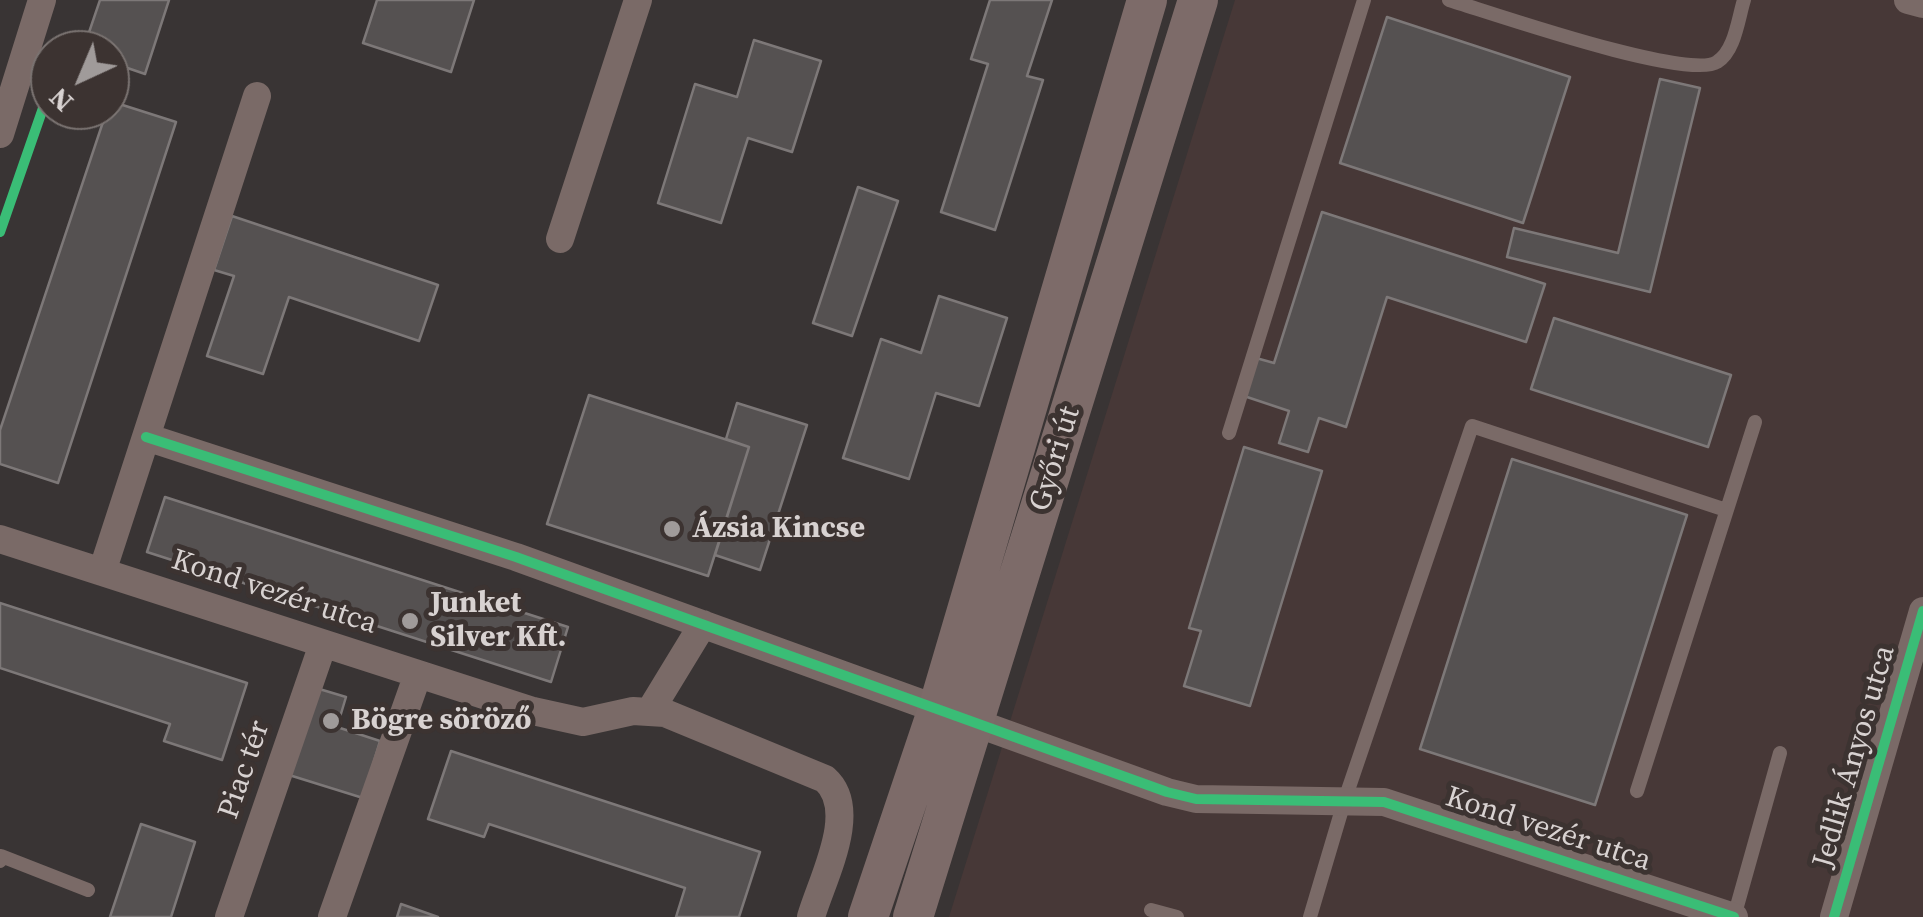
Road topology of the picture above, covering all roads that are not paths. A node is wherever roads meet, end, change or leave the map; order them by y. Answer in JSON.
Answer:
{"nodes":[{"id":1,"x":42,"y":0,"type":"edge"},
{"id":2,"x":638,"y":0,"type":"edge"},
{"id":3,"x":1148,"y":0,"type":"edge"},
{"id":4,"x":1198,"y":0,"type":"edge"},
{"id":5,"x":1364,"y":0,"type":"edge"},
{"id":6,"x":1449,"y":0,"type":"edge"},
{"id":7,"x":1744,"y":0,"type":"edge"},
{"id":8,"x":1908,"y":0,"type":"edge"},
{"id":9,"x":1923,"y":4,"type":"edge"},
{"id":10,"x":257,"y":96,"type":"dead end"},
{"id":11,"x":0,"y":134,"type":"edge"},
{"id":12,"x":560,"y":239,"type":"dead end"},
{"id":13,"x":1755,"y":422,"type":"dead end"},
{"id":14,"x":1229,"y":432,"type":"dead end"},
{"id":15,"x":146,"y":437,"type":"junction"},
{"id":16,"x":1726,"y":510,"type":"junction"},
{"id":17,"x":0,"y":538,"type":"edge"},
{"id":18,"x":102,"y":572,"type":"junction"},
{"id":19,"x":1923,"y":612,"type":"edge"},
{"id":20,"x":703,"y":624,"type":"junction"},
{"id":21,"x":322,"y":644,"type":"junction"},
{"id":22,"x":418,"y":674,"type":"junction"},
{"id":23,"x":650,"y":710,"type":"junction"},
{"id":24,"x":956,"y":716,"type":"junction"},
{"id":25,"x":1780,"y":753,"type":"dead end"},
{"id":26,"x":1637,"y":791,"type":"dead end"},
{"id":27,"x":1346,"y":799,"type":"junction"},
{"id":28,"x":0,"y":860,"type":"edge"},
{"id":29,"x":88,"y":890,"type":"dead end"},
{"id":30,"x":1151,"y":910,"type":"dead end"},
{"id":31,"x":230,"y":917,"type":"edge"},
{"id":32,"x":332,"y":917,"type":"edge"},
{"id":33,"x":811,"y":917,"type":"edge"},
{"id":34,"x":868,"y":917,"type":"edge"},
{"id":35,"x":913,"y":917,"type":"edge"},
{"id":36,"x":1176,"y":917,"type":"edge"},
{"id":37,"x":1310,"y":917,"type":"edge"},
{"id":38,"x":1734,"y":917,"type":"edge"},
{"id":39,"x":1834,"y":917,"type":"edge"}],
"edges":[{"from":1,"to":11,"type":"street"},
{"from":2,"to":12,"type":"street"},
{"from":3,"to":24,"type":"main road","name":"Győri út"},
{"from":4,"to":24,"type":"main road","name":"Győri út"},
{"from":5,"to":14,"type":"lane"},
{"from":6,"to":7,"type":"lane"},
{"from":8,"to":9,"type":"street"},
{"from":10,"to":15,"type":"street"},
{"from":13,"to":16,"type":"lane"},
{"from":15,"to":18,"type":"street"},
{"from":15,"to":20,"type":"street","name":"Kond vezér utca"},
{"from":16,"to":26,"type":"lane"},
{"from":16,"to":27,"type":"lane"},
{"from":17,"to":18,"type":"street","name":"Kond vezér utca"},
{"from":18,"to":21,"type":"street","name":"Kond vezér utca"},
{"from":19,"to":39,"type":"street","name":"Jedlik Ányos utca"},
{"from":20,"to":23,"type":"street"},
{"from":20,"to":24,"type":"street","name":"Kond vezér utca"},
{"from":21,"to":22,"type":"street","name":"Kond vezér utca"},
{"from":21,"to":31,"type":"street","name":"Piac tér"},
{"from":22,"to":23,"type":"street","name":"Kond vezér utca"},
{"from":22,"to":32,"type":"street"},
{"from":23,"to":33,"type":"street"},
{"from":24,"to":27,"type":"street","name":"Kond vezér utca"},
{"from":24,"to":34,"type":"main road","name":"Győri út"},
{"from":24,"to":35,"type":"main road","name":"Győri út"},
{"from":25,"to":38,"type":"lane"},
{"from":27,"to":37,"type":"lane"},
{"from":27,"to":38,"type":"street","name":"Kond vezér utca"},
{"from":28,"to":29,"type":"lane"},
{"from":30,"to":36,"type":"lane"}]}
